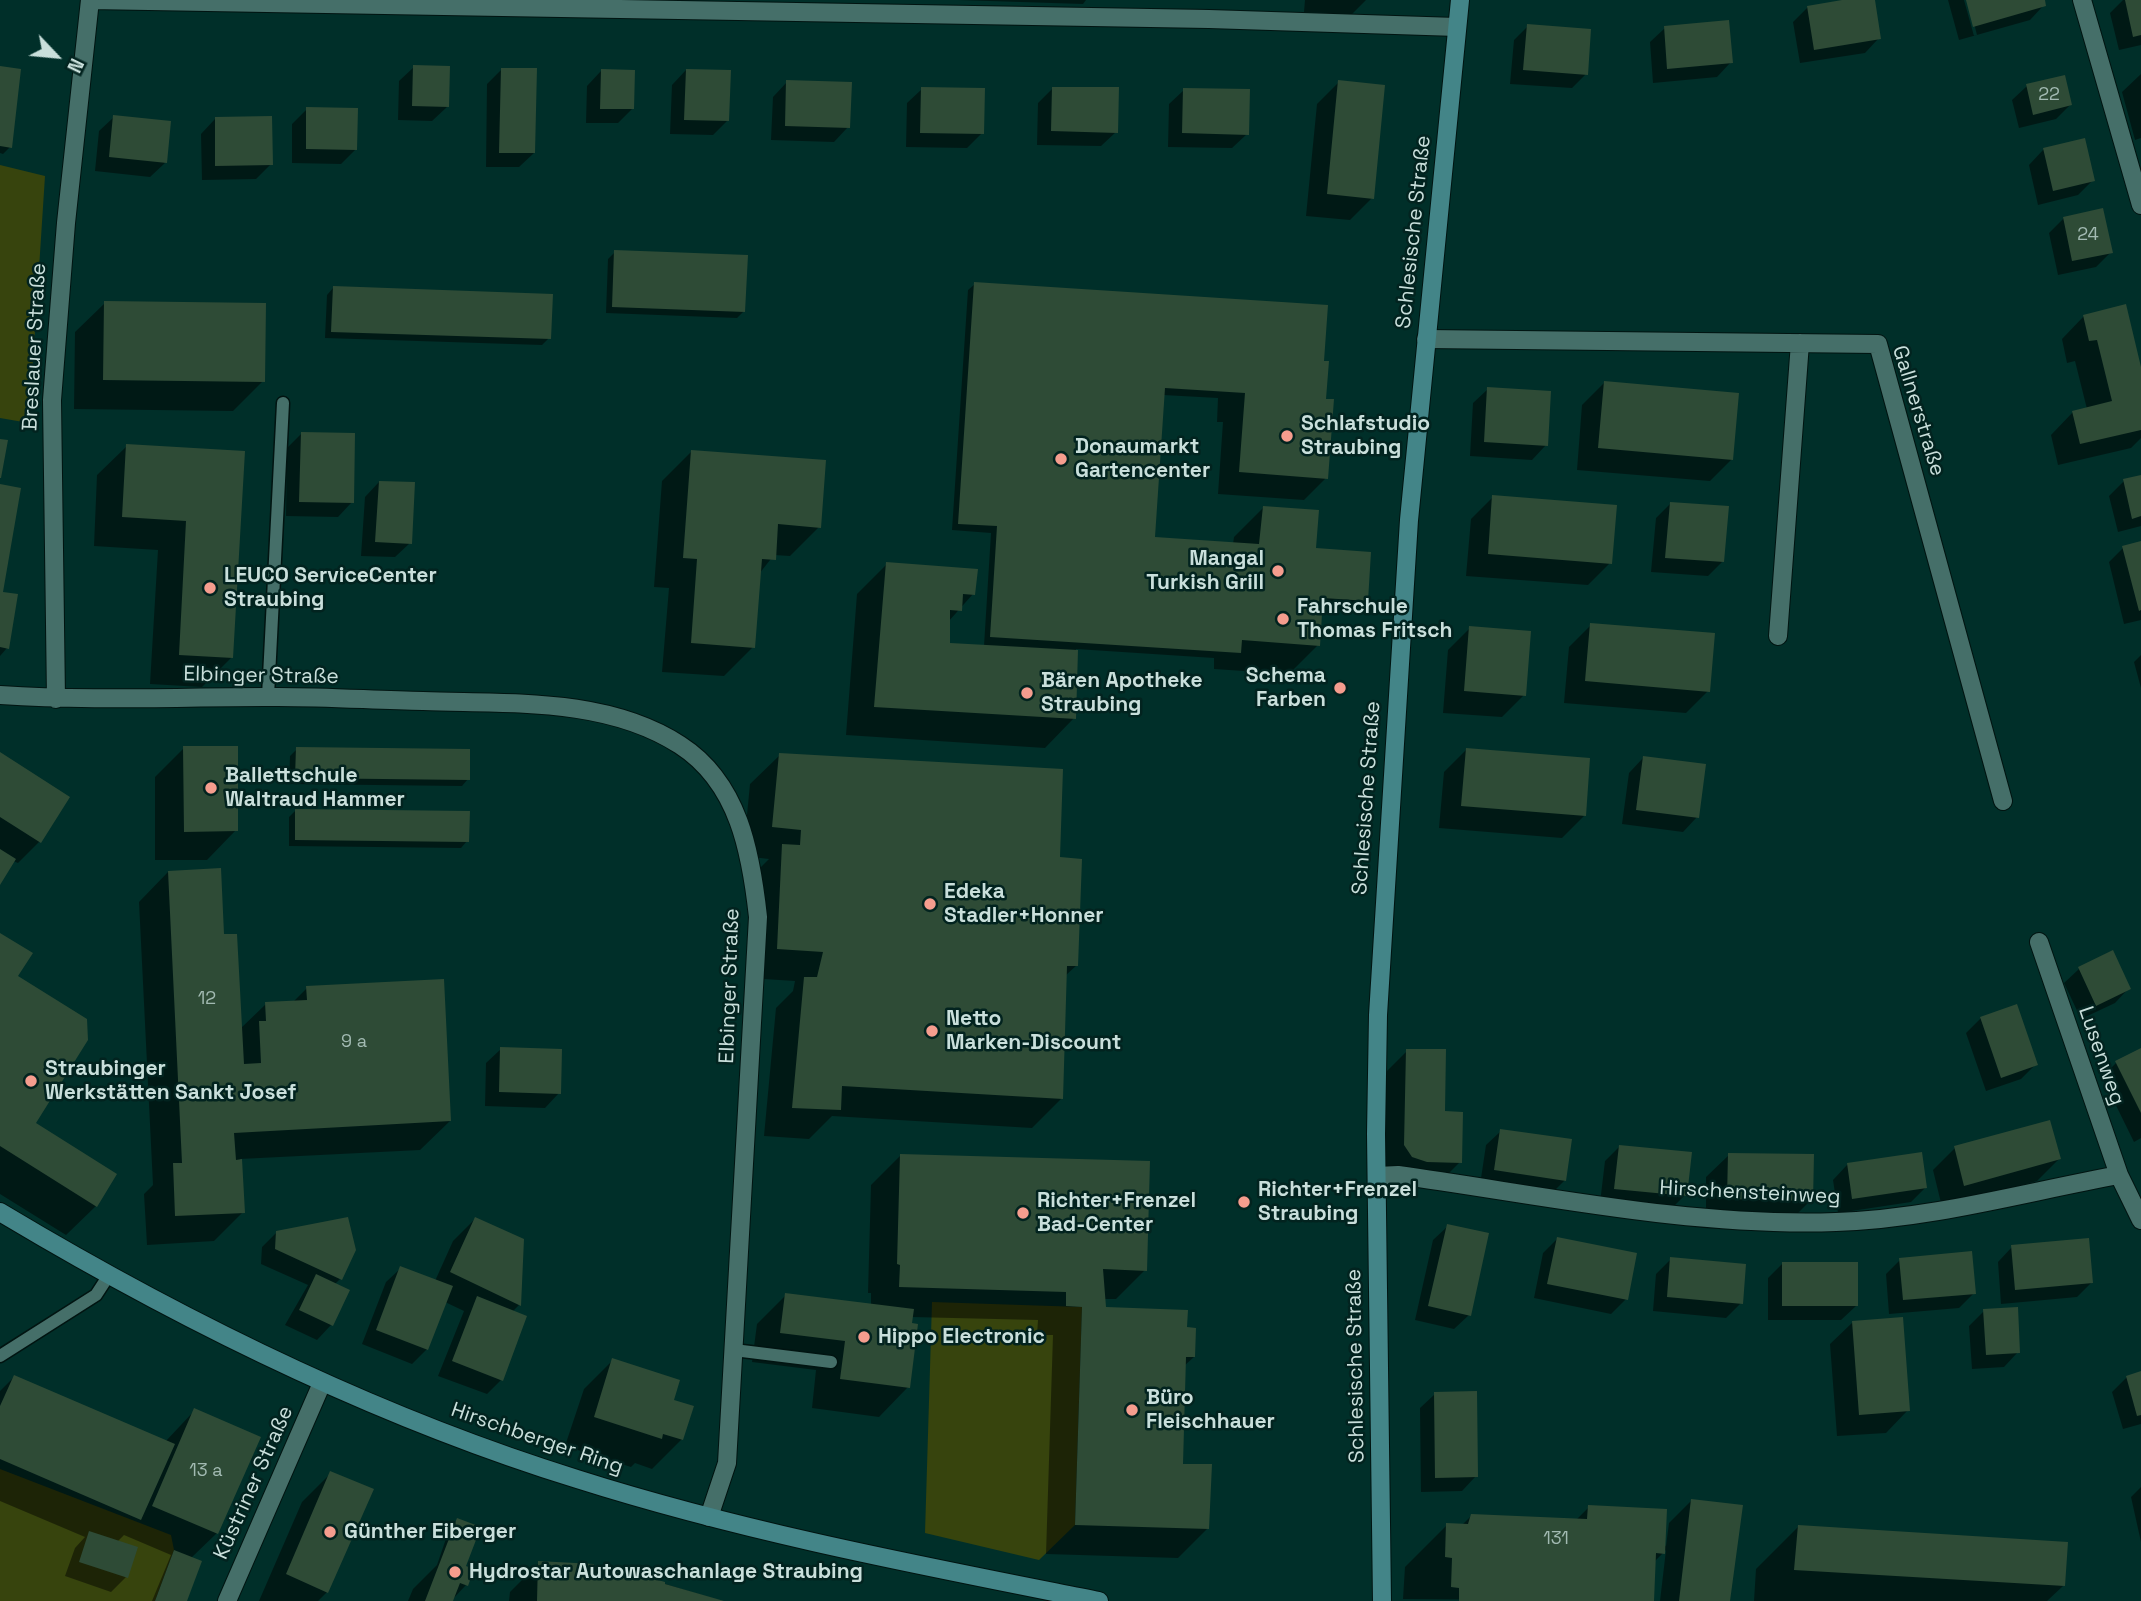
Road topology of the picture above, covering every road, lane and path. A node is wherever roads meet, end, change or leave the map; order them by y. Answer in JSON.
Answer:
{"nodes":[{"id":1,"x":90,"y":0,"type":"edge"},
{"id":2,"x":1205,"y":0,"type":"edge"},
{"id":3,"x":1460,"y":0,"type":"edge"},
{"id":4,"x":2082,"y":0,"type":"edge"},
{"id":5,"x":1209,"y":19,"type":"junction"},
{"id":6,"x":1457,"y":26,"type":"junction"},
{"id":7,"x":2141,"y":205,"type":"edge"},
{"id":8,"x":1426,"y":338,"type":"junction"},
{"id":9,"x":1800,"y":344,"type":"junction"},
{"id":10,"x":284,"y":403,"type":"dead end"},
{"id":11,"x":1778,"y":636,"type":"dead end"},
{"id":12,"x":0,"y":695,"type":"edge"},
{"id":13,"x":268,"y":696,"type":"junction"},
{"id":14,"x":56,"y":699,"type":"junction"},
{"id":15,"x":2003,"y":801,"type":"dead end"},
{"id":16,"x":2039,"y":942,"type":"dead end"},
{"id":17,"x":2119,"y":1175,"type":"junction"},
{"id":18,"x":1377,"y":1176,"type":"junction"},
{"id":19,"x":0,"y":1212,"type":"edge"},
{"id":20,"x":2141,"y":1220,"type":"edge"},
{"id":21,"x":109,"y":1275,"type":"junction"},
{"id":22,"x":734,"y":1350,"type":"junction"},
{"id":23,"x":0,"y":1356,"type":"edge"},
{"id":24,"x":831,"y":1362,"type":"dead end"},
{"id":25,"x":322,"y":1383,"type":"junction"},
{"id":26,"x":709,"y":1517,"type":"junction"},
{"id":27,"x":227,"y":1601,"type":"edge"},
{"id":28,"x":1099,"y":1601,"type":"edge"},
{"id":29,"x":1382,"y":1601,"type":"edge"}],
"edges":[{"from":1,"to":5,"type":"street"},
{"from":1,"to":14,"type":"street","name":"Breslauer Straße"},
{"from":2,"to":5,"type":"street"},
{"from":3,"to":6,"type":"street","name":"Schlesische Straße"},
{"from":4,"to":7,"type":"street"},
{"from":5,"to":6,"type":"street"},
{"from":6,"to":8,"type":"street","name":"Schlesische Straße"},
{"from":8,"to":9,"type":"street","name":"Gallnerstraße"},
{"from":8,"to":18,"type":"street","name":"Schlesische Straße"},
{"from":9,"to":11,"type":"street"},
{"from":9,"to":15,"type":"street","name":"Gallnerstraße"},
{"from":10,"to":13,"type":"lane"},
{"from":12,"to":14,"type":"street","name":"Elbinger Straße"},
{"from":13,"to":14,"type":"street","name":"Elbinger Straße"},
{"from":13,"to":22,"type":"street","name":"Elbinger Straße"},
{"from":16,"to":17,"type":"street","name":"Lusenweg"},
{"from":17,"to":18,"type":"street","name":"Hirschensteinweg"},
{"from":17,"to":20,"type":"street","name":"Lusenweg"},
{"from":18,"to":29,"type":"street","name":"Schlesische Straße"},
{"from":19,"to":21,"type":"street","name":"Hirschberger Ring"},
{"from":21,"to":23,"type":"lane"},
{"from":21,"to":25,"type":"street","name":"Hirschberger Ring"},
{"from":22,"to":24,"type":"lane"},
{"from":22,"to":26,"type":"street","name":"Elbinger Straße"},
{"from":25,"to":26,"type":"street","name":"Hirschberger Ring"},
{"from":25,"to":27,"type":"street","name":"Küstriner Straße"},
{"from":26,"to":28,"type":"street","name":"Hirschberger Ring"}]}
